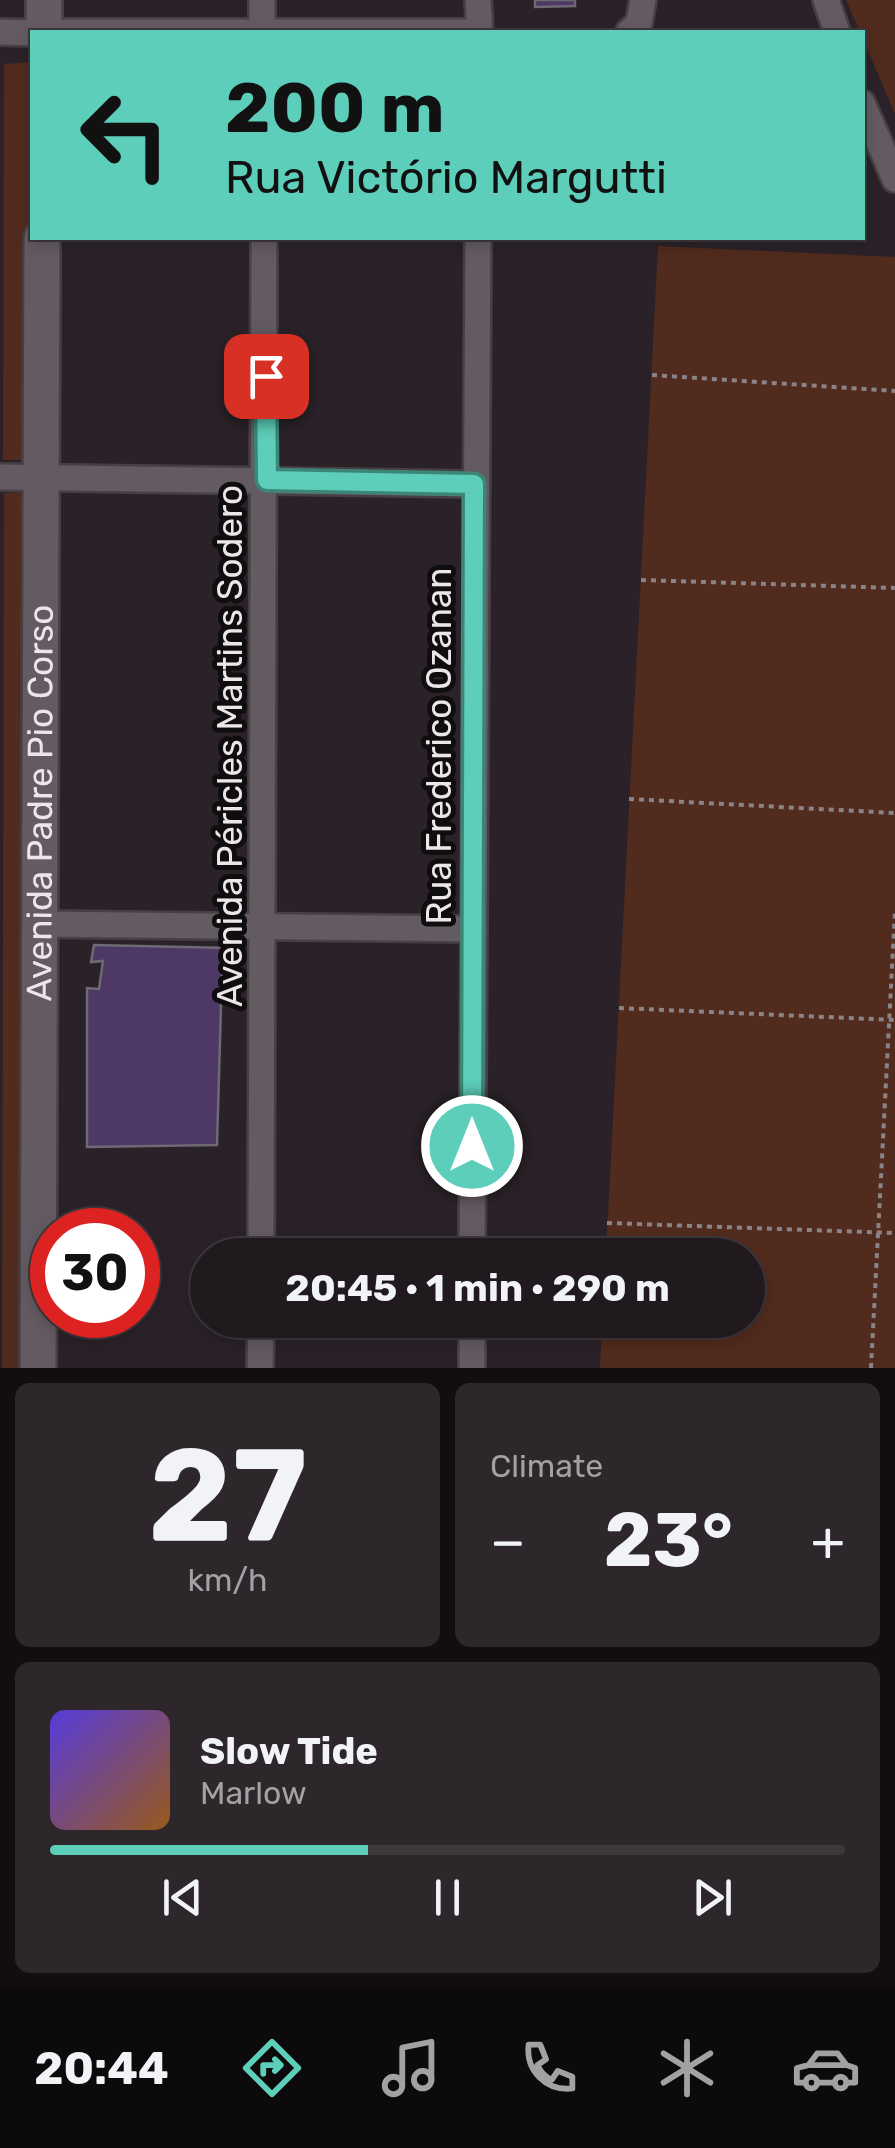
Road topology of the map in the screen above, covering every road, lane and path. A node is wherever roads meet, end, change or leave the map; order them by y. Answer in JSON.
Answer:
{"nodes":[{"id":1,"x":44,"y":0,"type":"edge"},
{"id":2,"x":262,"y":0,"type":"edge"},
{"id":3,"x":478,"y":0,"type":"edge"},
{"id":4,"x":643,"y":0,"type":"edge"},
{"id":5,"x":826,"y":0,"type":"edge"},
{"id":6,"x":44,"y":30,"type":"edge"},
{"id":7,"x":262,"y":30,"type":"edge"},
{"id":8,"x":480,"y":30,"type":"edge"},
{"id":9,"x":631,"y":30,"type":"edge"},
{"id":10,"x":837,"y":30,"type":"edge"},
{"id":11,"x":0,"y":32,"type":"edge"},
{"id":12,"x":30,"y":33,"type":"edge"},
{"id":13,"x":865,"y":109,"type":"edge"},
{"id":14,"x":895,"y":179,"type":"edge"},
{"id":15,"x":42,"y":240,"type":"edge"},
{"id":16,"x":264,"y":240,"type":"edge"},
{"id":17,"x":478,"y":240,"type":"edge"},
{"id":18,"x":652,"y":376,"type":"dead end"},
{"id":19,"x":895,"y":391,"type":"edge"},
{"id":20,"x":40,"y":477,"type":"junction"},
{"id":21,"x":0,"y":478,"type":"edge"},
{"id":22,"x":267,"y":480,"type":"junction"},
{"id":23,"x":474,"y":484,"type":"junction"},
{"id":24,"x":641,"y":580,"type":"dead end"},
{"id":25,"x":895,"y":588,"type":"edge"},
{"id":26,"x":630,"y":799,"type":"dead end"},
{"id":27,"x":895,"y":813,"type":"edge"},
{"id":28,"x":895,"y":910,"type":"edge"},
{"id":29,"x":42,"y":924,"type":"junction"},
{"id":30,"x":264,"y":926,"type":"junction"},
{"id":31,"x":474,"y":929,"type":"junction"},
{"id":32,"x":619,"y":1008,"type":"dead end"},
{"id":33,"x":892,"y":1020,"type":"edge"},
{"id":34,"x":607,"y":1222,"type":"dead end"},
{"id":35,"x":878,"y":1232,"type":"junction"},
{"id":36,"x":895,"y":1233,"type":"edge"},
{"id":37,"x":261,"y":1238,"type":"edge"},
{"id":38,"x":472,"y":1238,"type":"edge"},
{"id":39,"x":260,"y":1338,"type":"edge"},
{"id":40,"x":472,"y":1338,"type":"edge"},
{"id":41,"x":38,"y":1368,"type":"edge"},
{"id":42,"x":260,"y":1368,"type":"edge"},
{"id":43,"x":472,"y":1368,"type":"edge"},
{"id":44,"x":871,"y":1368,"type":"edge"}],
"edges":[{"from":1,"to":6,"type":"main road"},
{"from":2,"to":7,"type":"street"},
{"from":3,"to":8,"type":"street"},
{"from":4,"to":9,"type":"street"},
{"from":5,"to":10,"type":"street"},
{"from":11,"to":12,"type":"street"},
{"from":13,"to":14,"type":"street"},
{"from":15,"to":20,"type":"main road","name":"Avenida Padre Pio Corso"},
{"from":16,"to":22,"type":"street","name":"Avenida Péricles Martins Sodero"},
{"from":17,"to":23,"type":"street","name":"Rua Frederico Ozanan"},
{"from":18,"to":19,"type":"path"},
{"from":20,"to":21,"type":"street"},
{"from":20,"to":22,"type":"street"},
{"from":20,"to":29,"type":"main road","name":"Avenida Padre Pio Corso"},
{"from":22,"to":23,"type":"street"},
{"from":22,"to":30,"type":"street","name":"Avenida Péricles Martins Sodero"},
{"from":23,"to":31,"type":"street","name":"Rua Frederico Ozanan"},
{"from":24,"to":25,"type":"path"},
{"from":26,"to":27,"type":"path"},
{"from":28,"to":33,"type":"path"},
{"from":29,"to":30,"type":"street"},
{"from":29,"to":41,"type":"main road","name":"Avenida Padre Pio Corso"},
{"from":30,"to":31,"type":"street"},
{"from":30,"to":37,"type":"street","name":"Avenida Péricles Martins Sodero"},
{"from":31,"to":38,"type":"street","name":"Rua Frederico Ozanan"},
{"from":32,"to":33,"type":"path"},
{"from":33,"to":35,"type":"path"},
{"from":34,"to":35,"type":"path"},
{"from":35,"to":36,"type":"path"},
{"from":35,"to":44,"type":"path"},
{"from":39,"to":42,"type":"street"},
{"from":40,"to":43,"type":"street"}]}
